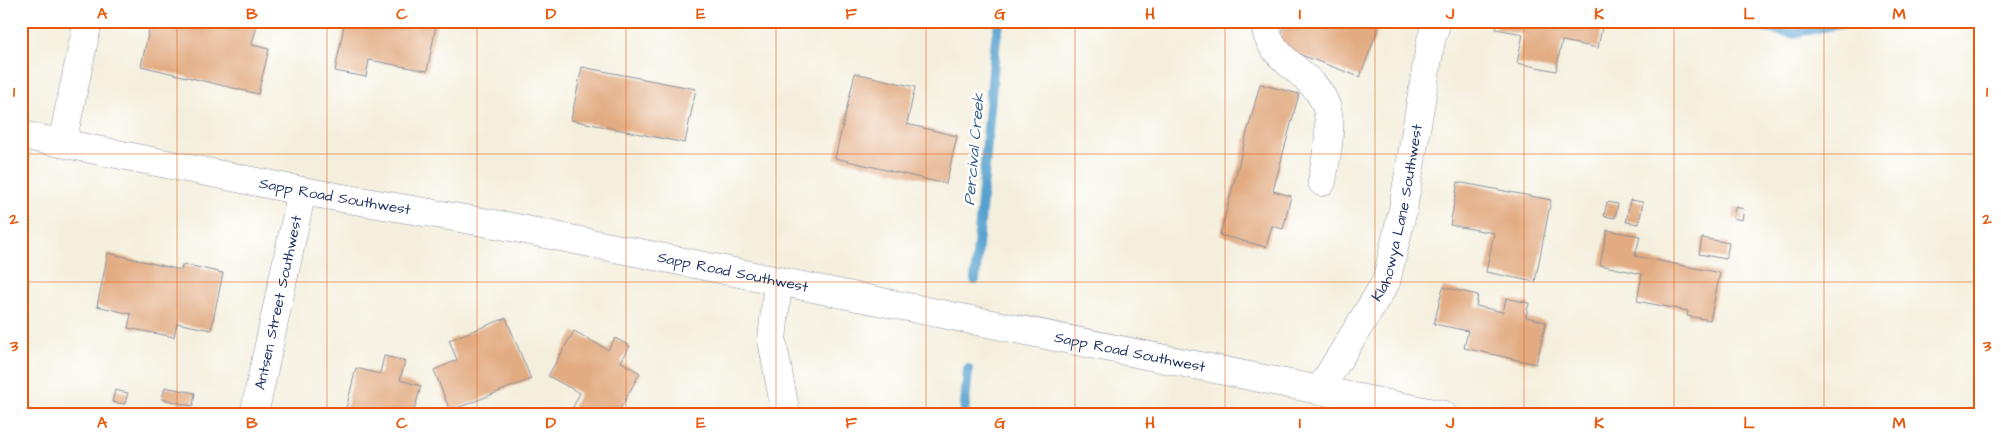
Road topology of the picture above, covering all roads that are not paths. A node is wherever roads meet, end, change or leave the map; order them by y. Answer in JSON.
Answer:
{"nodes":[{"id":1,"x":88,"y":21,"type":"edge"},
{"id":2,"x":1265,"y":21,"type":"edge"},
{"id":3,"x":1438,"y":21,"type":"edge"},
{"id":4,"x":21,"y":135,"type":"edge"},
{"id":5,"x":62,"y":143,"type":"junction"},
{"id":6,"x":1322,"y":182,"type":"dead end"},
{"id":7,"x":302,"y":192,"type":"junction"},
{"id":8,"x":778,"y":281,"type":"junction"},
{"id":9,"x":1319,"y":391,"type":"junction"},
{"id":10,"x":254,"y":415,"type":"edge"},
{"id":11,"x":786,"y":415,"type":"edge"},
{"id":12,"x":1443,"y":415,"type":"edge"}],
"edges":[{"from":1,"to":5,"type":"street"},
{"from":2,"to":6,"type":"street"},
{"from":3,"to":9,"type":"street","name":"Klahowya Lane Southwest"},
{"from":4,"to":5,"type":"street","name":"Sapp Road Southwest"},
{"from":5,"to":7,"type":"street","name":"Sapp Road Southwest"},
{"from":7,"to":8,"type":"street","name":"Sapp Road Southwest"},
{"from":7,"to":10,"type":"street","name":"Antsen Street Southwest"},
{"from":8,"to":9,"type":"street","name":"Sapp Road Southwest"},
{"from":8,"to":11,"type":"street"},
{"from":9,"to":12,"type":"street","name":"Sapp Road Southwest"}]}
